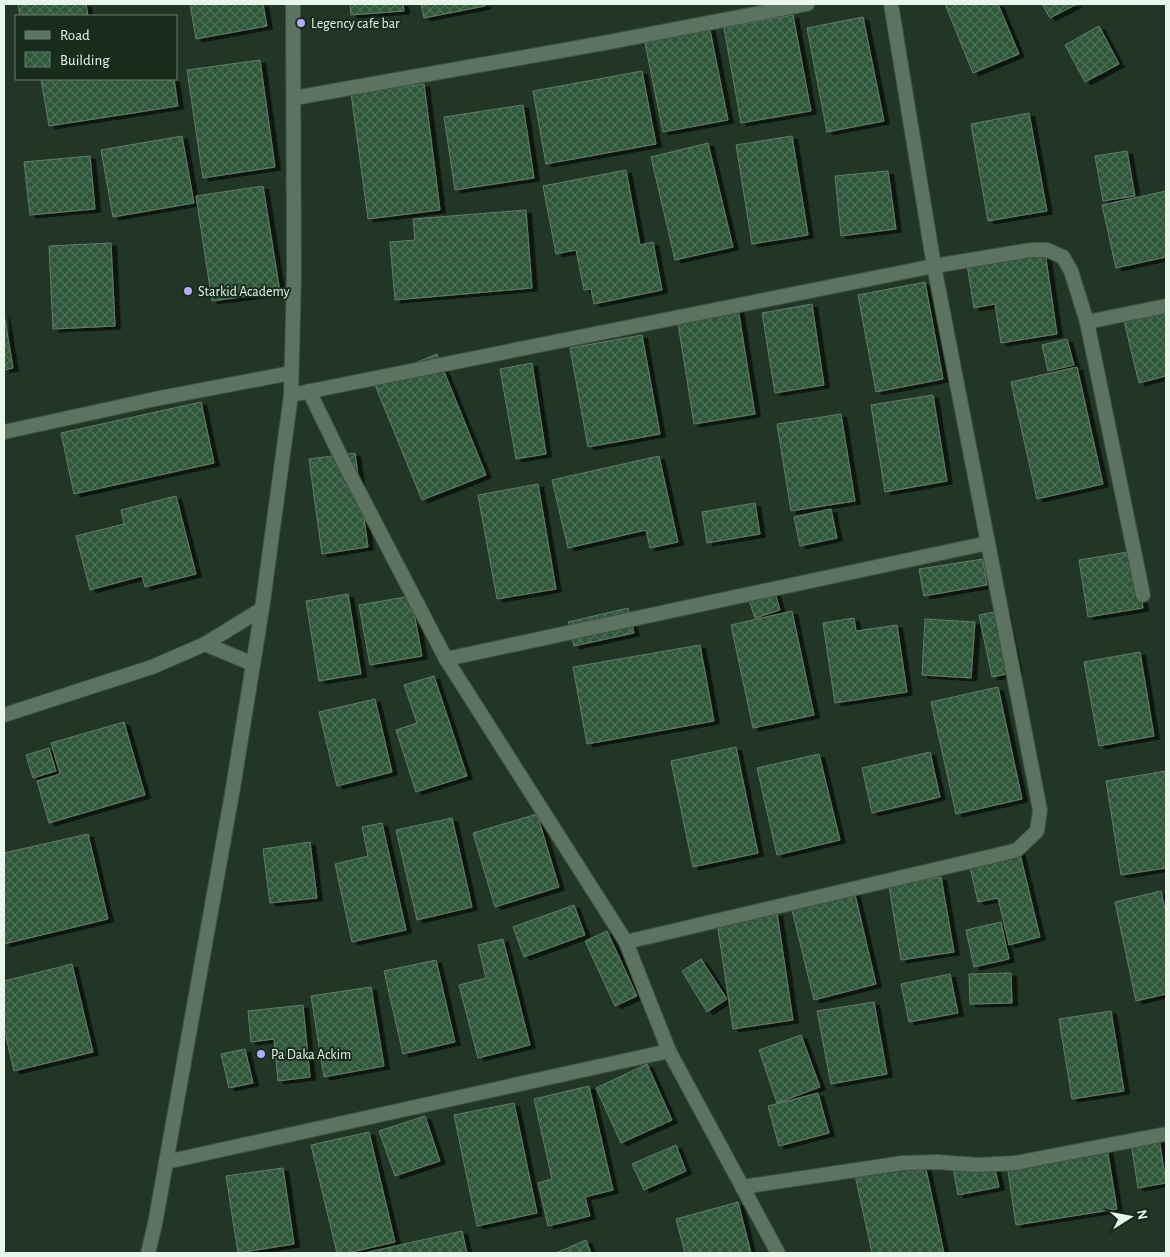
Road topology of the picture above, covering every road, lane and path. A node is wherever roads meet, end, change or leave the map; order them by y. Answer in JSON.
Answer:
{"nodes":[{"id":1,"x":293,"y":4,"type":"edge"},
{"id":2,"x":807,"y":4,"type":"edge"},
{"id":3,"x":891,"y":4,"type":"edge"},
{"id":4,"x":294,"y":98,"type":"junction"},
{"id":5,"x":934,"y":266,"type":"junction"},
{"id":6,"x":1166,"y":306,"type":"edge"},
{"id":7,"x":1087,"y":322,"type":"junction"},
{"id":8,"x":291,"y":373,"type":"junction"},
{"id":9,"x":310,"y":391,"type":"junction"},
{"id":10,"x":291,"y":395,"type":"junction"},
{"id":11,"x":4,"y":432,"type":"edge"},
{"id":12,"x":988,"y":543,"type":"junction"},
{"id":13,"x":1143,"y":595,"type":"dead end"},
{"id":14,"x":262,"y":609,"type":"junction"},
{"id":15,"x":205,"y":644,"type":"junction"},
{"id":16,"x":446,"y":660,"type":"junction"},
{"id":17,"x":253,"y":664,"type":"junction"},
{"id":18,"x":4,"y":715,"type":"edge"},
{"id":19,"x":626,"y":942,"type":"junction"},
{"id":20,"x":670,"y":1051,"type":"junction"},
{"id":21,"x":1166,"y":1134,"type":"edge"},
{"id":22,"x":166,"y":1162,"type":"junction"},
{"id":23,"x":742,"y":1187,"type":"junction"},
{"id":24,"x":148,"y":1253,"type":"edge"},
{"id":25,"x":778,"y":1253,"type":"edge"}],
"edges":[{"from":1,"to":4,"type":"street"},
{"from":2,"to":4,"type":"street"},
{"from":3,"to":5,"type":"street"},
{"from":4,"to":8,"type":"street"},
{"from":5,"to":7,"type":"street"},
{"from":5,"to":9,"type":"street"},
{"from":5,"to":12,"type":"street"},
{"from":6,"to":7,"type":"street"},
{"from":7,"to":13,"type":"street"},
{"from":8,"to":10,"type":"street"},
{"from":8,"to":11,"type":"street"},
{"from":9,"to":10,"type":"street"},
{"from":9,"to":16,"type":"street"},
{"from":10,"to":14,"type":"street"},
{"from":12,"to":16,"type":"street"},
{"from":12,"to":19,"type":"street"},
{"from":14,"to":15,"type":"street"},
{"from":14,"to":17,"type":"street"},
{"from":15,"to":17,"type":"street"},
{"from":15,"to":18,"type":"street"},
{"from":16,"to":19,"type":"street"},
{"from":17,"to":22,"type":"street"},
{"from":19,"to":20,"type":"street"},
{"from":20,"to":22,"type":"street"},
{"from":20,"to":23,"type":"street"},
{"from":21,"to":23,"type":"street"},
{"from":22,"to":24,"type":"street"},
{"from":23,"to":25,"type":"street"}]}
